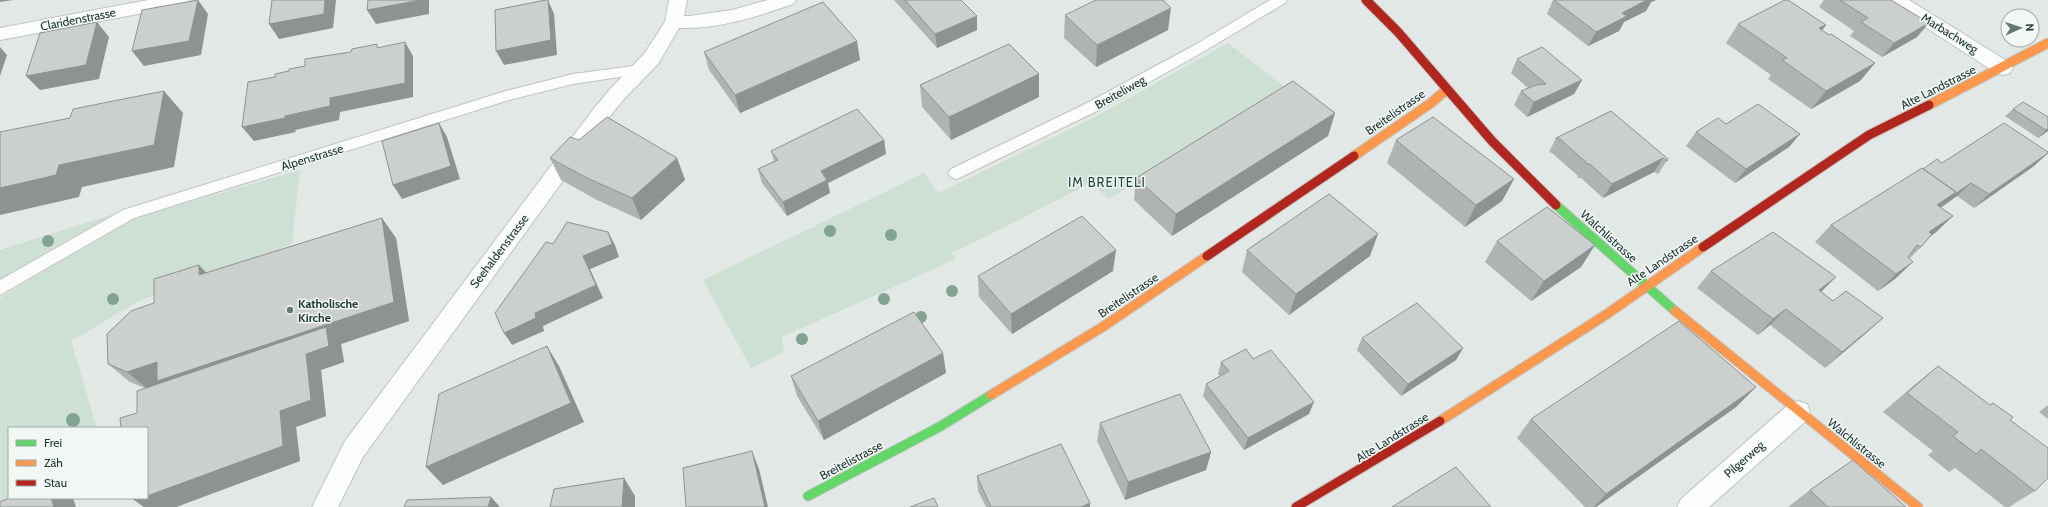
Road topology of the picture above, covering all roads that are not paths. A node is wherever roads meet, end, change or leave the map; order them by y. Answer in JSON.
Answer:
{"nodes":[{"id":1,"x":180,"y":0,"type":"edge"},
{"id":2,"x":678,"y":0,"type":"edge"},
{"id":3,"x":788,"y":0,"type":"edge"},
{"id":4,"x":1280,"y":0,"type":"edge"},
{"id":5,"x":1366,"y":0,"type":"edge"},
{"id":6,"x":1896,"y":0,"type":"edge"},
{"id":7,"x":128,"y":5,"type":"edge"},
{"id":8,"x":674,"y":22,"type":"junction"},
{"id":9,"x":0,"y":34,"type":"edge"},
{"id":10,"x":2048,"y":43,"type":"edge"},
{"id":11,"x":2003,"y":68,"type":"junction"},
{"id":12,"x":641,"y":70,"type":"junction"},
{"id":13,"x":1446,"y":90,"type":"junction"},
{"id":14,"x":956,"y":173,"type":"dead end"},
{"id":15,"x":1646,"y":285,"type":"junction"},
{"id":16,"x":0,"y":288,"type":"edge"},
{"id":17,"x":1798,"y":412,"type":"junction"},
{"id":18,"x":808,"y":496,"type":"dead end"},
{"id":19,"x":325,"y":507,"type":"edge"},
{"id":20,"x":1296,"y":507,"type":"edge"},
{"id":21,"x":1690,"y":507,"type":"edge"},
{"id":22,"x":1918,"y":507,"type":"edge"}],
"edges":[{"from":1,"to":7,"type":"street","name":"Claridenstrasse"},
{"from":2,"to":8,"type":"street","name":"Seehaldenstrasse"},
{"from":3,"to":8,"type":"street"},
{"from":4,"to":14,"type":"lane","name":"Breiteliweg"},
{"from":5,"to":13,"type":"street","name":"Walchlistrasse"},
{"from":6,"to":11,"type":"street","name":"Marbachweg"},
{"from":7,"to":9,"type":"street","name":"Claridenstrasse"},
{"from":8,"to":12,"type":"street","name":"Seehaldenstrasse"},
{"from":10,"to":11,"type":"street","name":"Alte Landstrasse"},
{"from":11,"to":15,"type":"street","name":"Alte Landstrasse"},
{"from":12,"to":16,"type":"lane","name":"Alpenstrasse"},
{"from":12,"to":19,"type":"street","name":"Seehaldenstrasse"},
{"from":13,"to":15,"type":"street","name":"Walchlistrasse"},
{"from":13,"to":18,"type":"street","name":"Breitelistrasse"},
{"from":15,"to":17,"type":"street","name":"Walchlistrasse"},
{"from":15,"to":20,"type":"street","name":"Alte Landstrasse"},
{"from":17,"to":21,"type":"street","name":"Pilgerweg"},
{"from":17,"to":22,"type":"street","name":"Walchlistrasse"}]}
